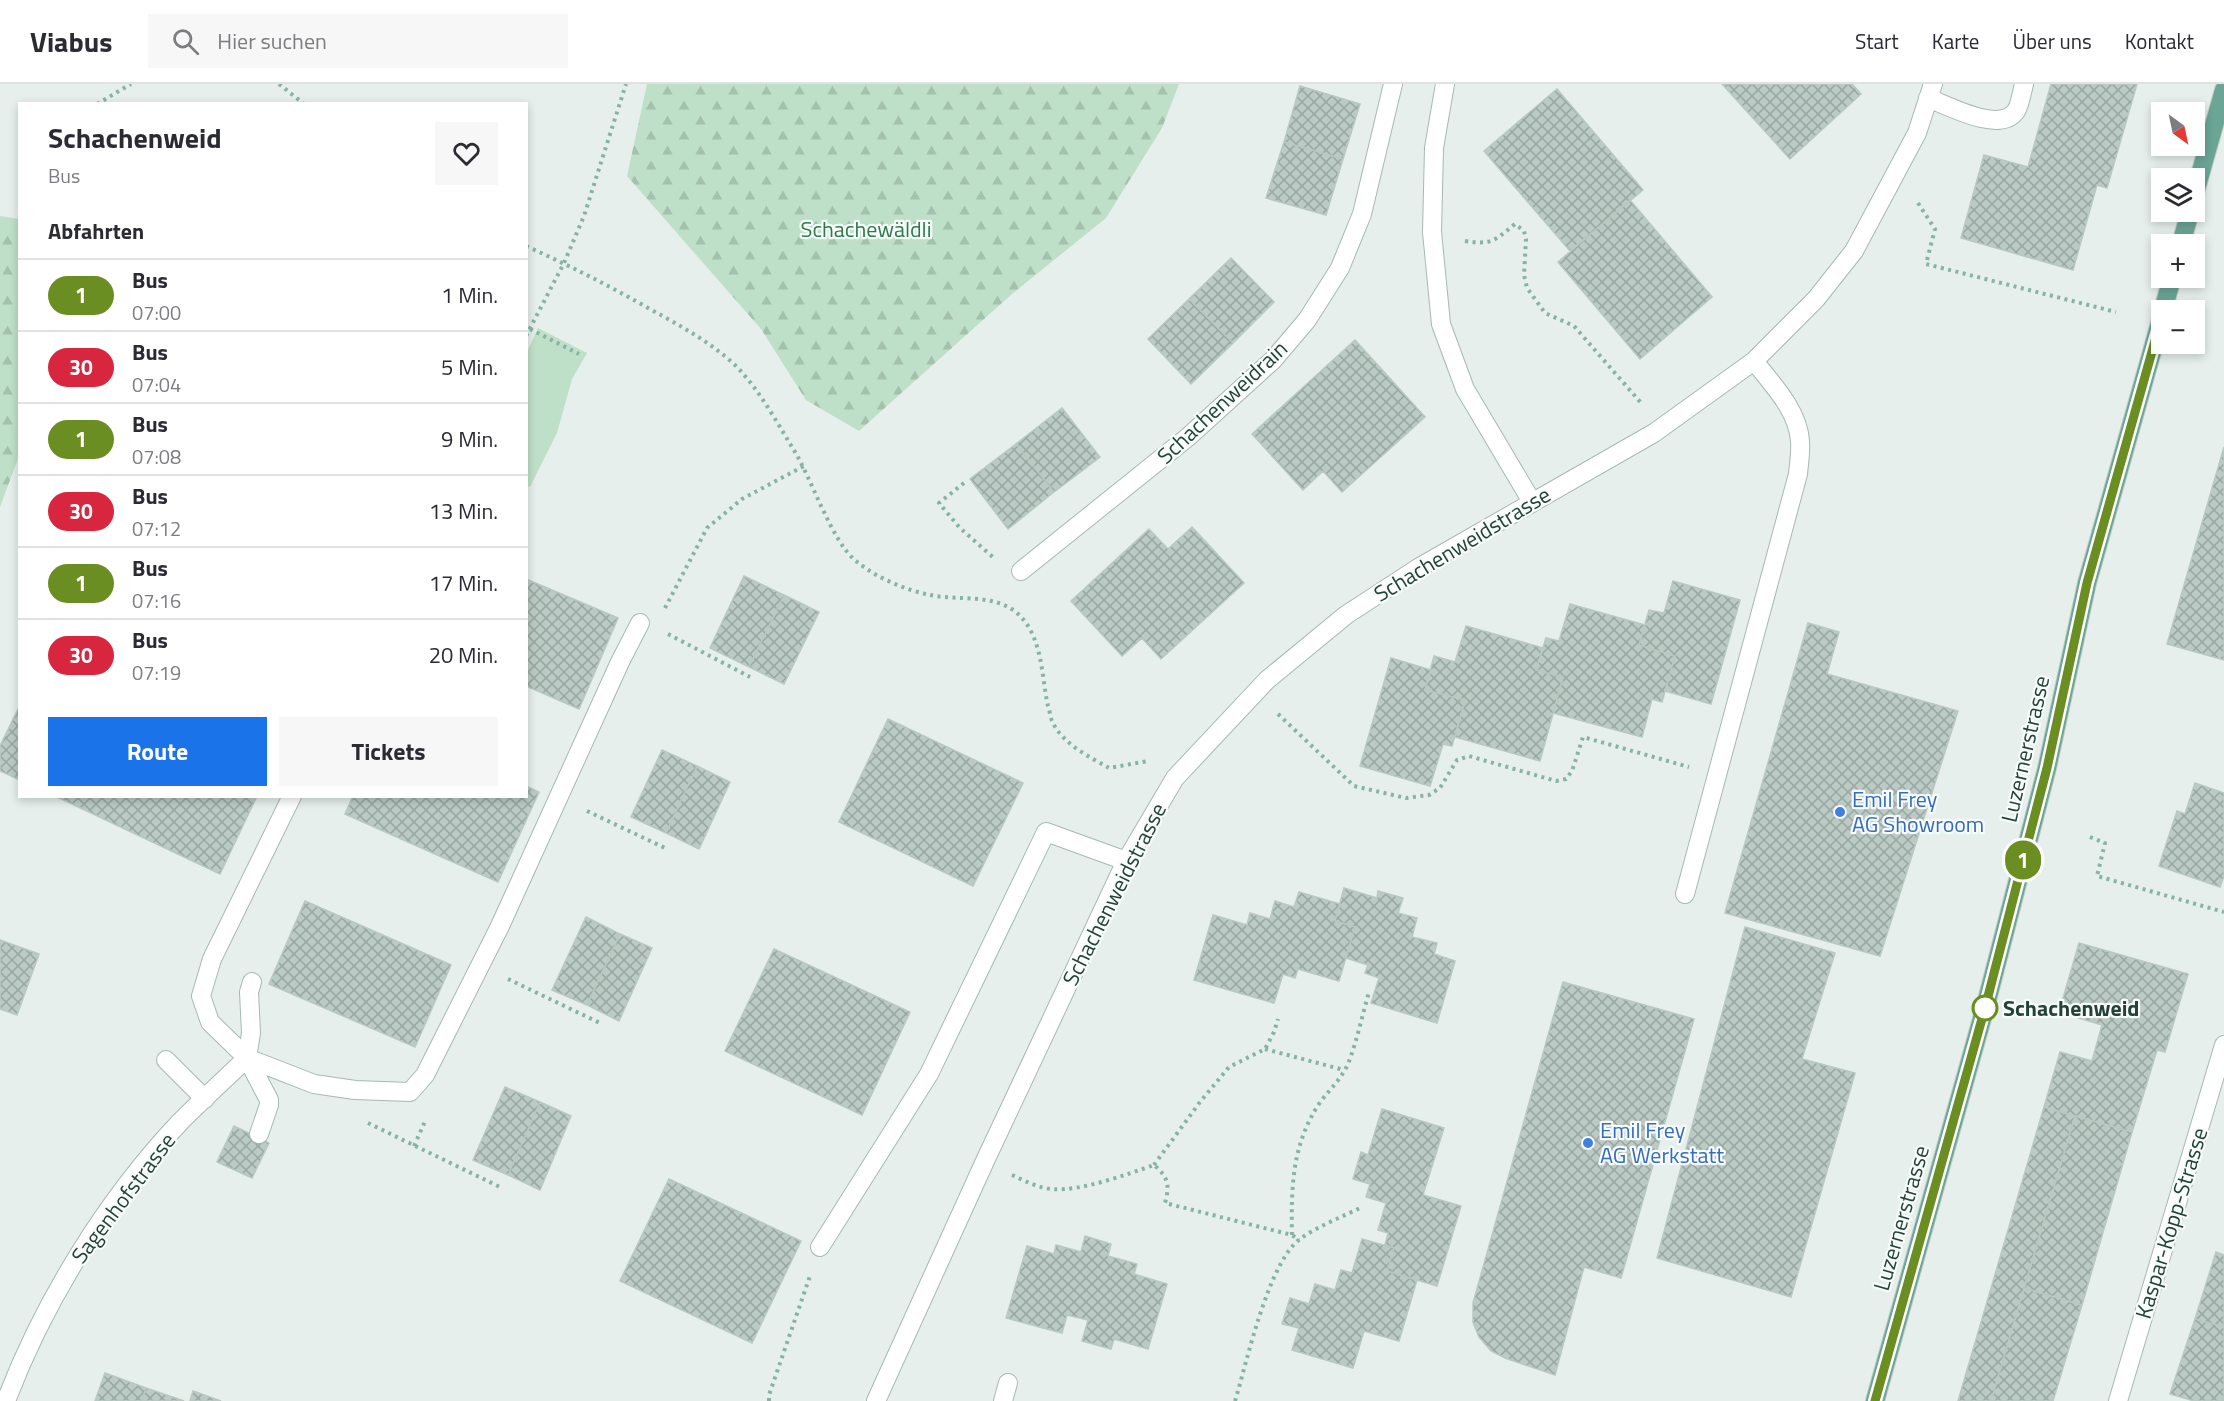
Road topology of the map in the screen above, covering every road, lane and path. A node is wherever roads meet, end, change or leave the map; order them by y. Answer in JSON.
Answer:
{"nodes":[{"id":1,"x":130,"y":84,"type":"edge"},
{"id":2,"x":279,"y":84,"type":"edge"},
{"id":3,"x":626,"y":84,"type":"edge"},
{"id":4,"x":1394,"y":84,"type":"edge"},
{"id":5,"x":1445,"y":84,"type":"edge"},
{"id":6,"x":2024,"y":84,"type":"edge"},
{"id":7,"x":2224,"y":90,"type":"edge"},
{"id":8,"x":1931,"y":91,"type":"edge"},
{"id":9,"x":100,"y":102,"type":"edge"},
{"id":10,"x":302,"y":102,"type":"edge"},
{"id":11,"x":2202,"y":168,"type":"edge"},
{"id":12,"x":1918,"y":203,"type":"dead end"},
{"id":13,"x":1432,"y":236,"type":"junction"},
{"id":14,"x":528,"y":247,"type":"edge"},
{"id":15,"x":564,"y":263,"type":"junction"},
{"id":16,"x":2116,"y":312,"type":"dead end"},
{"id":17,"x":530,"y":329,"type":"junction"},
{"id":18,"x":528,"y":332,"type":"edge"},
{"id":19,"x":579,"y":354,"type":"dead end"},
{"id":20,"x":2151,"y":354,"type":"edge"},
{"id":21,"x":1754,"y":361,"type":"junction"},
{"id":22,"x":1662,"y":427,"type":"junction"},
{"id":23,"x":804,"y":466,"type":"junction"},
{"id":24,"x":964,"y":483,"type":"dead end"},
{"id":25,"x":1532,"y":502,"type":"junction"},
{"id":26,"x":1021,"y":571,"type":"joint"},
{"id":27,"x":648,"y":625,"type":"junction"},
{"id":28,"x":750,"y":677,"type":"dead end"},
{"id":29,"x":1296,"y":731,"type":"dead end"},
{"id":30,"x":1153,"y":760,"type":"dead end"},
{"id":31,"x":1716,"y":775,"type":"junction"},
{"id":32,"x":559,"y":797,"type":"junction"},
{"id":33,"x":291,"y":798,"type":"edge"},
{"id":34,"x":2090,"y":837,"type":"dead end"},
{"id":35,"x":665,"y":848,"type":"dead end"},
{"id":36,"x":1126,"y":861,"type":"junction"},
{"id":37,"x":1684,"y":894,"type":"dead end"},
{"id":38,"x":2224,"y":912,"type":"edge"},
{"id":39,"x":480,"y":966,"type":"junction"},
{"id":40,"x":252,"y":982,"type":"dead end"},
{"id":41,"x":1369,"y":992,"type":"dead end"},
{"id":42,"x":1278,"y":1019,"type":"dead end"},
{"id":43,"x":602,"y":1024,"type":"dead end"},
{"id":44,"x":2224,"y":1045,"type":"edge"},
{"id":45,"x":1265,"y":1049,"type":"junction"},
{"id":46,"x":247,"y":1058,"type":"junction"},
{"id":47,"x":166,"y":1060,"type":"dead end"},
{"id":48,"x":1344,"y":1070,"type":"junction"},
{"id":49,"x":355,"y":1090,"type":"junction"},
{"id":50,"x":204,"y":1099,"type":"junction"},
{"id":51,"x":427,"y":1118,"type":"dead end"},
{"id":52,"x":259,"y":1134,"type":"dead end"},
{"id":53,"x":414,"y":1146,"type":"junction"},
{"id":54,"x":985,"y":1161,"type":"junction"},
{"id":55,"x":1154,"y":1165,"type":"junction"},
{"id":56,"x":502,"y":1188,"type":"dead end"},
{"id":57,"x":1362,"y":1207,"type":"dead end"},
{"id":58,"x":1292,"y":1235,"type":"junction"},
{"id":59,"x":1299,"y":1240,"type":"junction"},
{"id":60,"x":820,"y":1247,"type":"joint"},
{"id":61,"x":1008,"y":1383,"type":"dead end"},
{"id":62,"x":6,"y":1401,"type":"edge"},
{"id":63,"x":770,"y":1401,"type":"edge"},
{"id":64,"x":876,"y":1401,"type":"edge"},
{"id":65,"x":1003,"y":1401,"type":"edge"},
{"id":66,"x":1235,"y":1401,"type":"edge"},
{"id":67,"x":1875,"y":1401,"type":"edge"},
{"id":68,"x":2118,"y":1401,"type":"edge"}],
"edges":[{"from":1,"to":9,"type":"path"},
{"from":2,"to":10,"type":"path"},
{"from":3,"to":15,"type":"path"},
{"from":4,"to":26,"type":"street","name":"Schachenweidrain"},
{"from":5,"to":13,"type":"street"},
{"from":6,"to":8,"type":"street"},
{"from":7,"to":11,"type":"main road"},
{"from":8,"to":21,"type":"street","name":"Schachenweidstrasse"},
{"from":12,"to":16,"type":"path"},
{"from":13,"to":22,"type":"path"},
{"from":13,"to":25,"type":"street"},
{"from":14,"to":15,"type":"path"},
{"from":15,"to":17,"type":"path"},
{"from":15,"to":23,"type":"path"},
{"from":17,"to":18,"type":"path"},
{"from":17,"to":19,"type":"path"},
{"from":20,"to":67,"type":"main road","name":"Luzernerstrasse"},
{"from":21,"to":22,"type":"street","name":"Schachenweidstrasse"},
{"from":21,"to":31,"type":"street"},
{"from":22,"to":25,"type":"street","name":"Schachenweidstrasse"},
{"from":23,"to":27,"type":"path"},
{"from":23,"to":30,"type":"path"},
{"from":24,"to":26,"type":"path"},
{"from":25,"to":36,"type":"street","name":"Schachenweidstrasse"},
{"from":27,"to":28,"type":"path"},
{"from":27,"to":32,"type":"street"},
{"from":29,"to":31,"type":"path"},
{"from":31,"to":37,"type":"street"},
{"from":32,"to":35,"type":"path"},
{"from":32,"to":39,"type":"street"},
{"from":33,"to":46,"type":"street"},
{"from":34,"to":38,"type":"path"},
{"from":36,"to":54,"type":"street","name":"Schachenweidstrasse"},
{"from":36,"to":60,"type":"street"},
{"from":39,"to":43,"type":"path"},
{"from":39,"to":49,"type":"street"},
{"from":40,"to":46,"type":"street"},
{"from":41,"to":48,"type":"path"},
{"from":42,"to":45,"type":"path"},
{"from":44,"to":68,"type":"street","name":"Kaspar-Kopp-Strasse"},
{"from":45,"to":48,"type":"path"},
{"from":45,"to":55,"type":"path"},
{"from":46,"to":49,"type":"street"},
{"from":46,"to":50,"type":"street","name":"Sagenhofstrasse"},
{"from":46,"to":52,"type":"street"},
{"from":47,"to":50,"type":"street"},
{"from":48,"to":58,"type":"path"},
{"from":49,"to":53,"type":"path"},
{"from":50,"to":62,"type":"street","name":"Sagenhofstrasse"},
{"from":51,"to":53,"type":"path"},
{"from":53,"to":56,"type":"path"},
{"from":54,"to":55,"type":"path"},
{"from":54,"to":64,"type":"street","name":"Schachenweidstrasse"},
{"from":55,"to":58,"type":"path"},
{"from":57,"to":59,"type":"path"},
{"from":58,"to":59,"type":"path"},
{"from":59,"to":66,"type":"path"},
{"from":60,"to":63,"type":"path"},
{"from":61,"to":65,"type":"street"}]}
